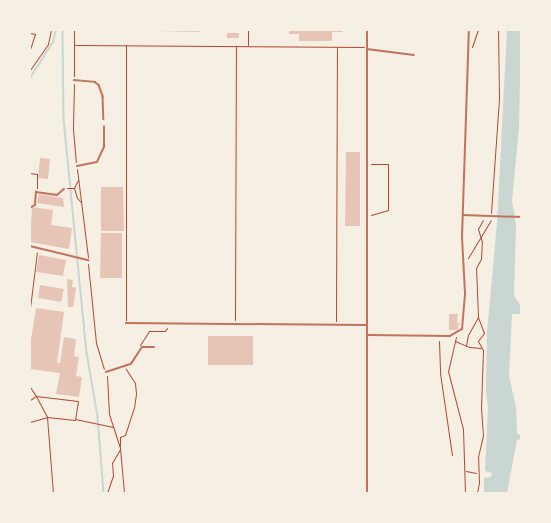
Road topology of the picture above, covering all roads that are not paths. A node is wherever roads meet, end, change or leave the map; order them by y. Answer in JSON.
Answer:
{"nodes":[{"id":1,"x":367,"y":30,"type":"edge"},
{"id":2,"x":469,"y":30,"type":"edge"},
{"id":3,"x":367,"y":48,"type":"junction"},
{"id":4,"x":414,"y":55,"type":"dead end"},
{"id":5,"x":74,"y":80,"type":"road end"},
{"id":6,"x":104,"y":119,"type":"dead end"},
{"id":7,"x":104,"y":127,"type":"dead end"},
{"id":8,"x":77,"y":166,"type":"road end"},
{"id":9,"x":64,"y":189,"type":"road end"},
{"id":10,"x":30,"y":208,"type":"edge"},
{"id":11,"x":463,"y":215,"type":"junction"},
{"id":12,"x":521,"y":217,"type":"edge"},
{"id":13,"x":30,"y":246,"type":"edge"},
{"id":14,"x":88,"y":260,"type":"road end"},
{"id":15,"x":126,"y":323,"type":"road end"},
{"id":16,"x":366,"y":325,"type":"junction"},
{"id":17,"x":367,"y":335,"type":"junction"},
{"id":18,"x":154,"y":347,"type":"dead end"},
{"id":19,"x":106,"y":372,"type":"road end"},
{"id":20,"x":367,"y":493,"type":"edge"}],
"edges":[{"from":1,"to":3,"type":"lane"},
{"from":2,"to":11,"type":"lane"},
{"from":3,"to":4,"type":"lane"},
{"from":3,"to":16,"type":"lane"},
{"from":5,"to":6,"type":"lane"},
{"from":7,"to":8,"type":"lane"},
{"from":9,"to":10,"type":"lane"},
{"from":11,"to":12,"type":"lane"},
{"from":11,"to":17,"type":"lane"},
{"from":13,"to":14,"type":"lane"},
{"from":15,"to":16,"type":"lane"},
{"from":16,"to":17,"type":"lane"},
{"from":17,"to":20,"type":"lane"},
{"from":18,"to":19,"type":"lane"}]}
